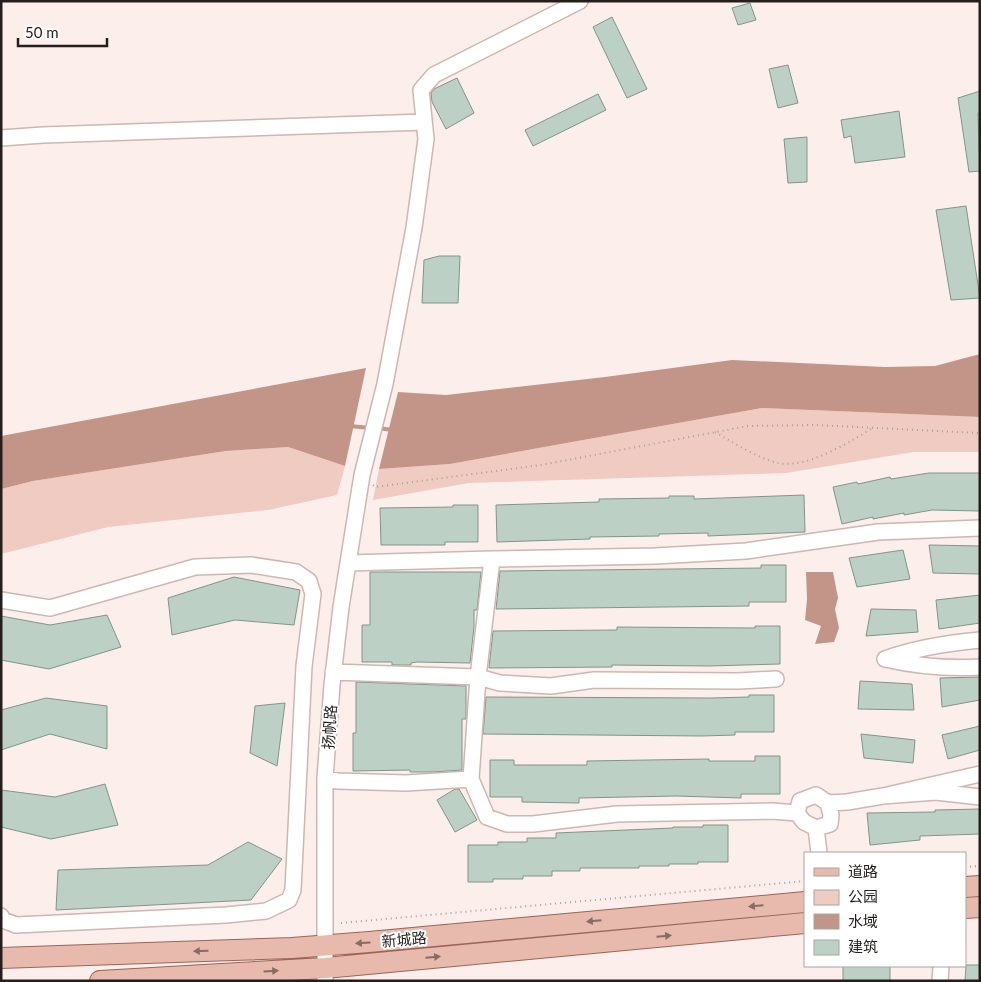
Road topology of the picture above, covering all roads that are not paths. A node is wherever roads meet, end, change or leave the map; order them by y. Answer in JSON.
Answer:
{"nodes":[{"id":1,"x":580,"y":1,"type":"edge"},
{"id":2,"x":424,"y":122,"type":"junction"},
{"id":3,"x":1,"y":138,"type":"edge"},
{"id":4,"x":980,"y":528,"type":"edge"},
{"id":5,"x":492,"y":559,"type":"junction"},
{"id":6,"x":348,"y":563,"type":"junction"},
{"id":7,"x":1,"y":600,"type":"edge"},
{"id":8,"x":980,"y":640,"type":"edge"},
{"id":9,"x":980,"y":667,"type":"edge"},
{"id":10,"x":333,"y":672,"type":"junction"},
{"id":11,"x":478,"y":677,"type":"junction"},
{"id":12,"x":776,"y":680,"type":"dead end"},
{"id":13,"x":980,"y":774,"type":"edge"},
{"id":14,"x":325,"y":778,"type":"junction"},
{"id":15,"x":471,"y":779,"type":"junction"},
{"id":16,"x":883,"y":796,"type":"junction"},
{"id":17,"x":980,"y":797,"type":"edge"},
{"id":18,"x":828,"y":803,"type":"junction"},
{"id":19,"x":797,"y":813,"type":"junction"},
{"id":20,"x":816,"y":828,"type":"junction"},
{"id":21,"x":819,"y":852,"type":"edge"},
{"id":22,"x":980,"y":886,"type":"edge"},
{"id":23,"x":966,"y":887,"type":"edge"},
{"id":24,"x":804,"y":902,"type":"edge"},
{"id":25,"x":980,"y":907,"type":"edge"},
{"id":26,"x":966,"y":908,"type":"edge"},
{"id":27,"x":1,"y":916,"type":"edge"},
{"id":28,"x":804,"y":923,"type":"edge"},
{"id":29,"x":324,"y":945,"type":"junction"},
{"id":30,"x":174,"y":952,"type":"junction"},
{"id":31,"x":141,"y":953,"type":"junction"},
{"id":32,"x":1,"y":958,"type":"edge"},
{"id":33,"x":940,"y":967,"type":"edge"},
{"id":34,"x":325,"y":974,"type":"edge"},
{"id":35,"x":146,"y":979,"type":"edge"},
{"id":36,"x":174,"y":979,"type":"edge"},
{"id":37,"x":100,"y":981,"type":"edge"},
{"id":38,"x":940,"y":981,"type":"edge"}],
"edges":[{"from":1,"to":2,"type":"street","name":"扬帆路"},
{"from":2,"to":3,"type":"street"},
{"from":2,"to":6,"type":"street","name":"扬帆路"},
{"from":4,"to":5,"type":"street"},
{"from":5,"to":6,"type":"street"},
{"from":5,"to":11,"type":"street"},
{"from":6,"to":10,"type":"street","name":"扬帆路"},
{"from":7,"to":27,"type":"street"},
{"from":8,"to":9,"type":"street"},
{"from":10,"to":11,"type":"street"},
{"from":10,"to":14,"type":"street","name":"扬帆路"},
{"from":11,"to":12,"type":"street"},
{"from":11,"to":15,"type":"street"},
{"from":13,"to":16,"type":"street"},
{"from":14,"to":15,"type":"street"},
{"from":14,"to":29,"type":"street","name":"扬帆路"},
{"from":15,"to":19,"type":"street"},
{"from":16,"to":17,"type":"street"},
{"from":16,"to":18,"type":"street"},
{"from":18,"to":19,"type":"street"},
{"from":18,"to":20,"type":"street"},
{"from":19,"to":20,"type":"street"},
{"from":20,"to":21,"type":"street"},
{"from":22,"to":23,"type":"main road"},
{"from":24,"to":29,"type":"main road","name":"新城路","one_way":true},
{"from":25,"to":26,"type":"main road"},
{"from":34,"to":28,"type":"main road","name":"新城路","one_way":true},
{"from":29,"to":30,"type":"main road","name":"新城路","one_way":true},
{"from":29,"to":34,"type":"street","name":"扬帆路"},
{"from":30,"to":31,"type":"main road","name":"新城路"},
{"from":30,"to":36,"type":"street"},
{"from":31,"to":32,"type":"main road","name":"新城路"},
{"from":31,"to":35,"type":"street"},
{"from":33,"to":38,"type":"street"},
{"from":36,"to":34,"type":"main road","name":"新城路","one_way":true},
{"from":35,"to":36,"type":"main road","name":"新城路"},
{"from":35,"to":37,"type":"main road","name":"新城路"}]}
